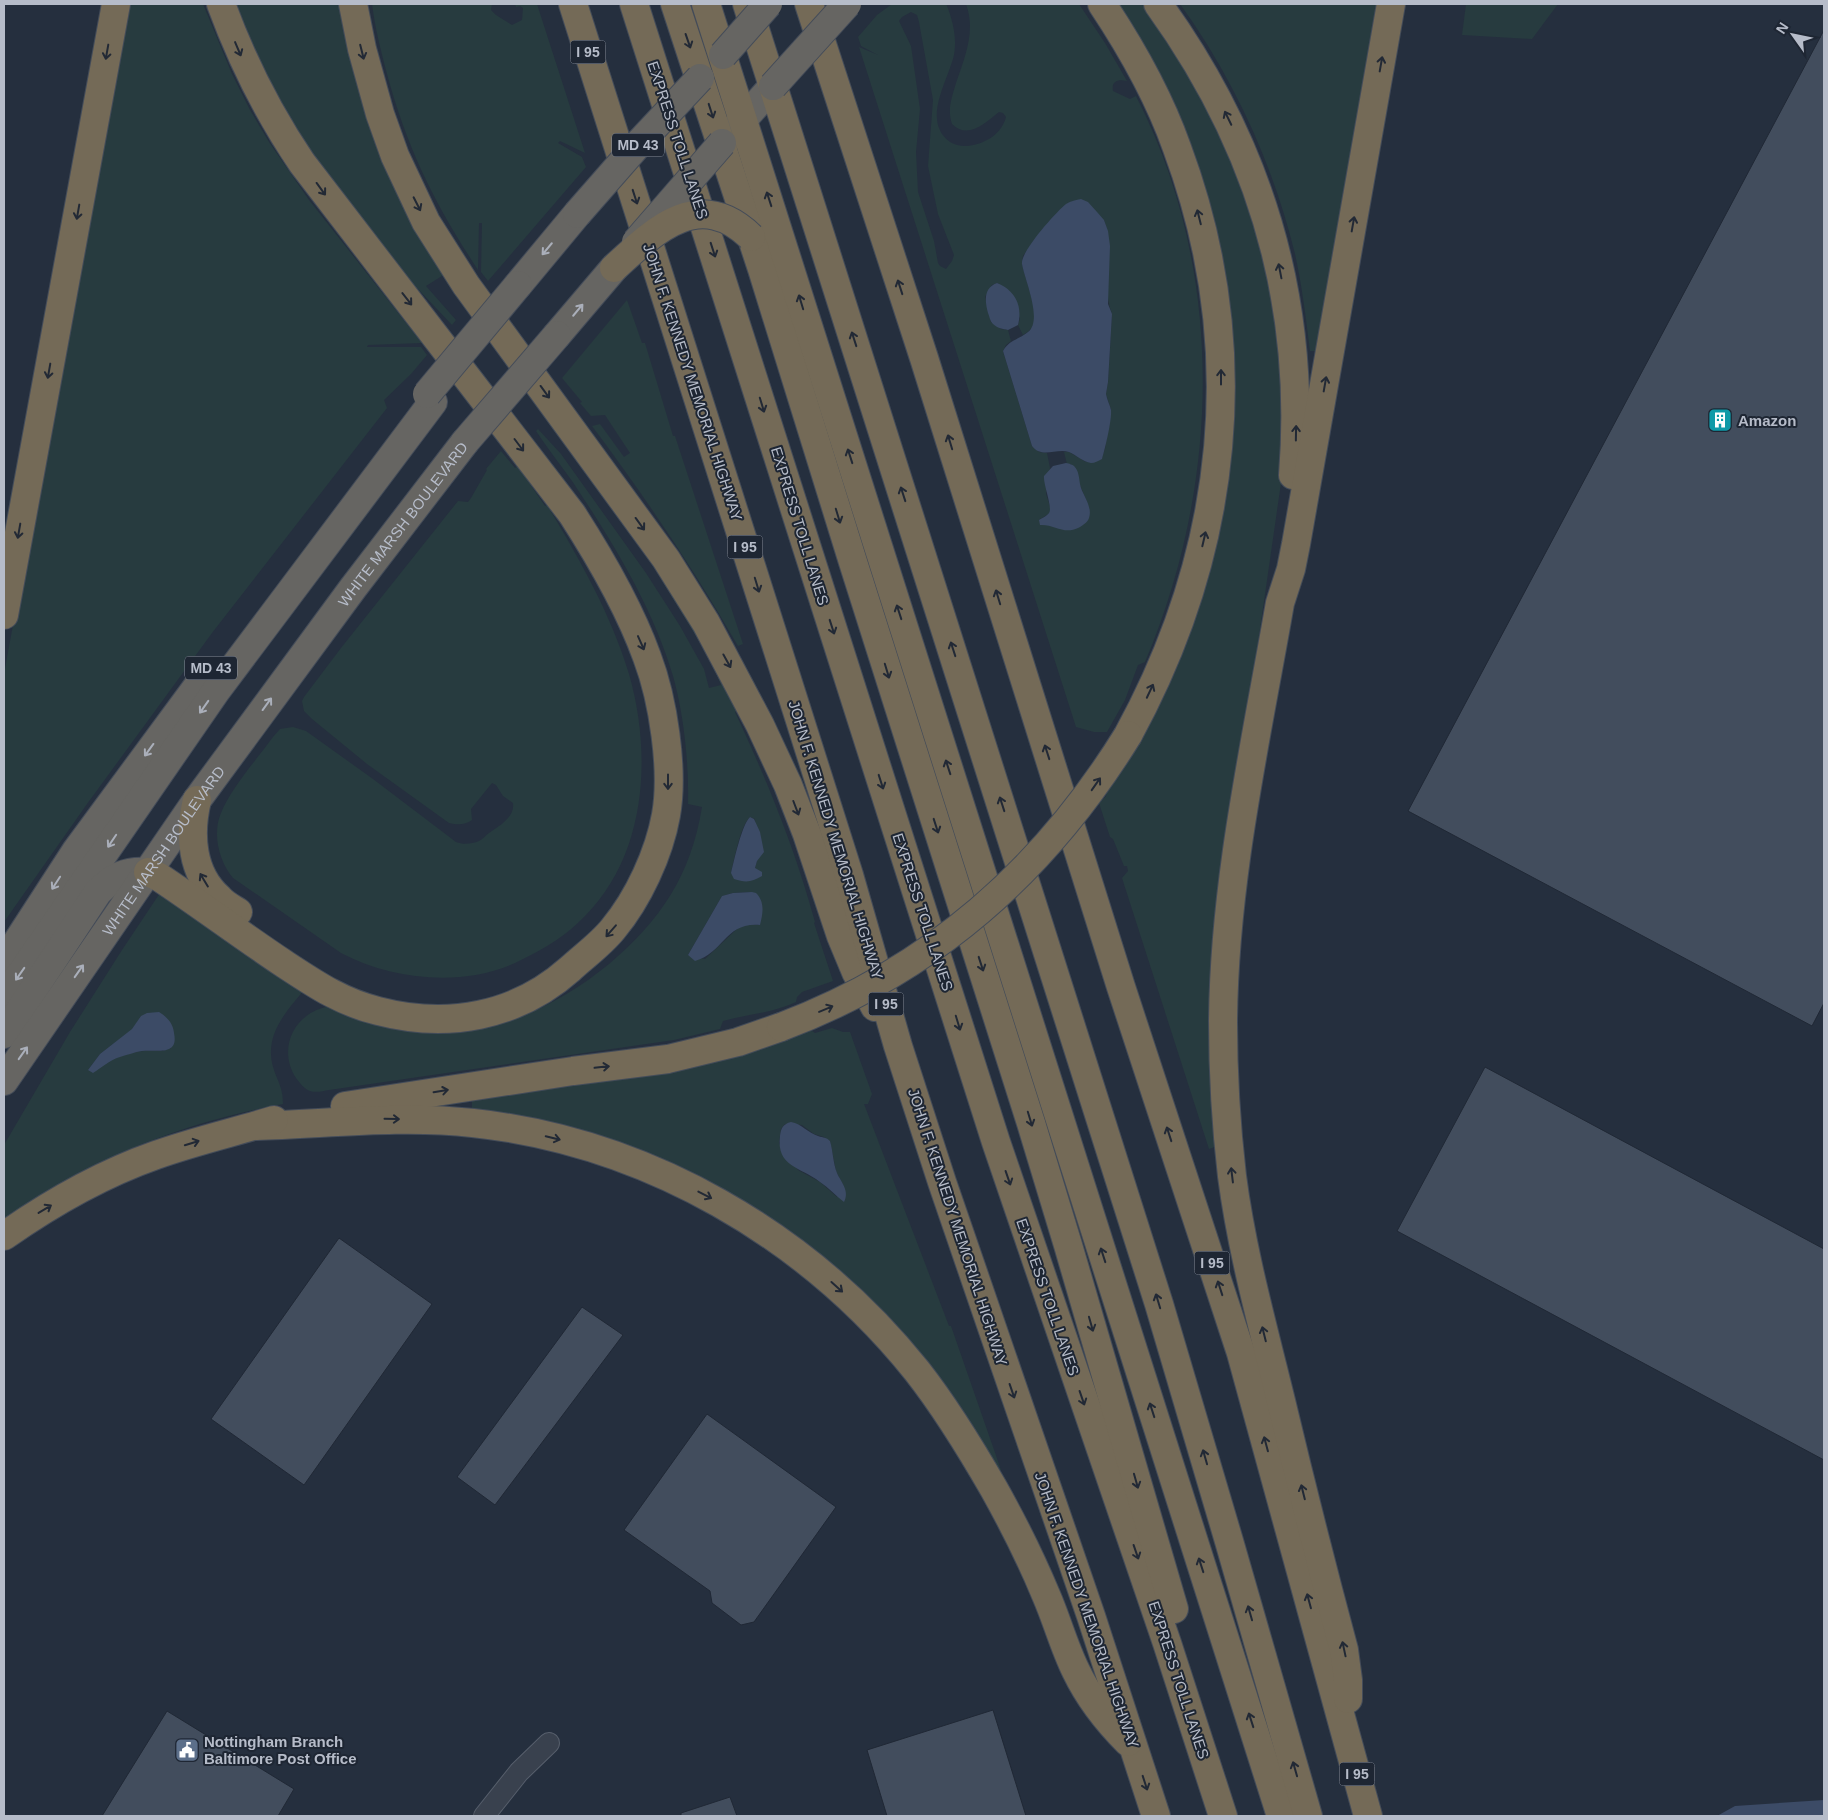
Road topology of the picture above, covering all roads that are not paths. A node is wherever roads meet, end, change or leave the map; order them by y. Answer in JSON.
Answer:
{"nodes":[{"id":1,"x":116,"y":4,"type":"edge"},
{"id":2,"x":221,"y":4,"type":"edge"},
{"id":3,"x":353,"y":4,"type":"edge"},
{"id":4,"x":573,"y":4,"type":"edge"},
{"id":5,"x":634,"y":4,"type":"edge"},
{"id":6,"x":675,"y":4,"type":"edge"},
{"id":7,"x":706,"y":4,"type":"edge"},
{"id":8,"x":748,"y":4,"type":"edge"},
{"id":9,"x":768,"y":4,"type":"edge"},
{"id":10,"x":809,"y":4,"type":"edge"},
{"id":11,"x":847,"y":4,"type":"edge"},
{"id":12,"x":1102,"y":4,"type":"edge"},
{"id":13,"x":1158,"y":4,"type":"edge"},
{"id":14,"x":1391,"y":4,"type":"edge"},
{"id":15,"x":722,"y":55,"type":"junction"},
{"id":16,"x":700,"y":78,"type":"junction"},
{"id":17,"x":743,"y":119,"type":"junction"},
{"id":18,"x":722,"y":143,"type":"junction"},
{"id":19,"x":751,"y":237,"type":"junction"},
{"id":20,"x":607,"y":276,"type":"junction"},
{"id":21,"x":430,"y":398,"type":"junction"},
{"id":22,"x":1280,"y":603,"type":"junction"},
{"id":23,"x":4,"y":616,"type":"edge"},
{"id":24,"x":197,"y":800,"type":"junction"},
{"id":25,"x":148,"y":872,"type":"junction"},
{"id":26,"x":589,"y":952,"type":"junction"},
{"id":27,"x":4,"y":962,"type":"edge"},
{"id":28,"x":4,"y":998,"type":"edge"},
{"id":29,"x":4,"y":1034,"type":"edge"},
{"id":30,"x":898,"y":1046,"type":"junction"},
{"id":31,"x":4,"y":1081,"type":"edge"},
{"id":32,"x":256,"y":1126,"type":"junction"},
{"id":33,"x":4,"y":1236,"type":"edge"},
{"id":34,"x":1345,"y":1732,"type":"junction"},
{"id":35,"x":549,"y":1743,"type":"dead end"},
{"id":36,"x":1135,"y":1749,"type":"junction"},
{"id":37,"x":484,"y":1816,"type":"edge"},
{"id":38,"x":1156,"y":1816,"type":"edge"},
{"id":39,"x":1223,"y":1816,"type":"edge"},
{"id":40,"x":1234,"y":1816,"type":"edge"},
{"id":41,"x":1281,"y":1816,"type":"edge"},
{"id":42,"x":1308,"y":1816,"type":"edge"},
{"id":43,"x":1368,"y":1816,"type":"edge"}],
"edges":[{"from":1,"to":23,"type":"highway","one_way":true},
{"from":2,"to":26,"type":"highway","one_way":true},
{"from":3,"to":30,"type":"highway","one_way":true},
{"from":4,"to":30,"type":"highway","name":"JOHN F. KENNEDY MEMORIAL HIGHWAY","number":"I 95","one_way":true},
{"from":5,"to":39,"type":"highway","name":"EXPRESS TOLL LANES","one_way":true},
{"from":6,"to":16,"type":"highway","one_way":true},
{"from":7,"to":15,"type":"highway"},
{"from":42,"to":8,"type":"highway","one_way":true},
{"from":9,"to":15,"type":"highway","number":"MD 43","bridge":true},
{"from":34,"to":10,"type":"highway","number":"I 95","one_way":true},
{"from":11,"to":17,"type":"highway","name":"WHITE MARSH BOULEVARD","bridge":true},
{"from":32,"to":12,"type":"highway","one_way":true,"bridge":true},
{"from":22,"to":13,"type":"highway","one_way":true},
{"from":22,"to":14,"type":"highway","one_way":true},
{"from":15,"to":16,"type":"highway","number":"MD 43"},
{"from":15,"to":17,"type":"highway"},
{"from":16,"to":18,"type":"highway","one_way":true},
{"from":16,"to":21,"type":"highway","number":"MD 43","one_way":true,"bridge":true},
{"from":17,"to":18,"type":"highway","name":"WHITE MARSH BOULEVARD"},
{"from":41,"to":17,"type":"highway","one_way":true},
{"from":18,"to":19,"type":"highway"},
{"from":18,"to":20,"type":"highway","name":"WHITE MARSH BOULEVARD","bridge":true},
{"from":19,"to":20,"type":"highway","bridge":true},
{"from":19,"to":40,"type":"highway","one_way":true},
{"from":24,"to":20,"type":"highway","name":"WHITE MARSH BOULEVARD","one_way":true,"bridge":true},
{"from":21,"to":27,"type":"highway","number":"MD 43","one_way":true},
{"from":21,"to":28,"type":"highway","one_way":true},
{"from":34,"to":22,"type":"highway","one_way":true},
{"from":24,"to":25,"type":"highway","name":"WHITE MARSH BOULEVARD"},
{"from":26,"to":24,"type":"highway","one_way":true},
{"from":25,"to":26,"type":"highway"},
{"from":25,"to":29,"type":"highway"},
{"from":31,"to":25,"type":"highway","name":"WHITE MARSH BOULEVARD","one_way":true},
{"from":30,"to":36,"type":"highway","name":"JOHN F. KENNEDY MEMORIAL HIGHWAY","number":"I 95","one_way":true},
{"from":33,"to":32,"type":"highway","one_way":true},
{"from":32,"to":36,"type":"highway","one_way":true},
{"from":34,"to":43,"type":"highway","number":"I 95"},
{"from":35,"to":37,"type":"street"},
{"from":36,"to":38,"type":"highway","name":"JOHN F. KENNEDY MEMORIAL HIGHWAY","number":"I 95","one_way":true}]}
